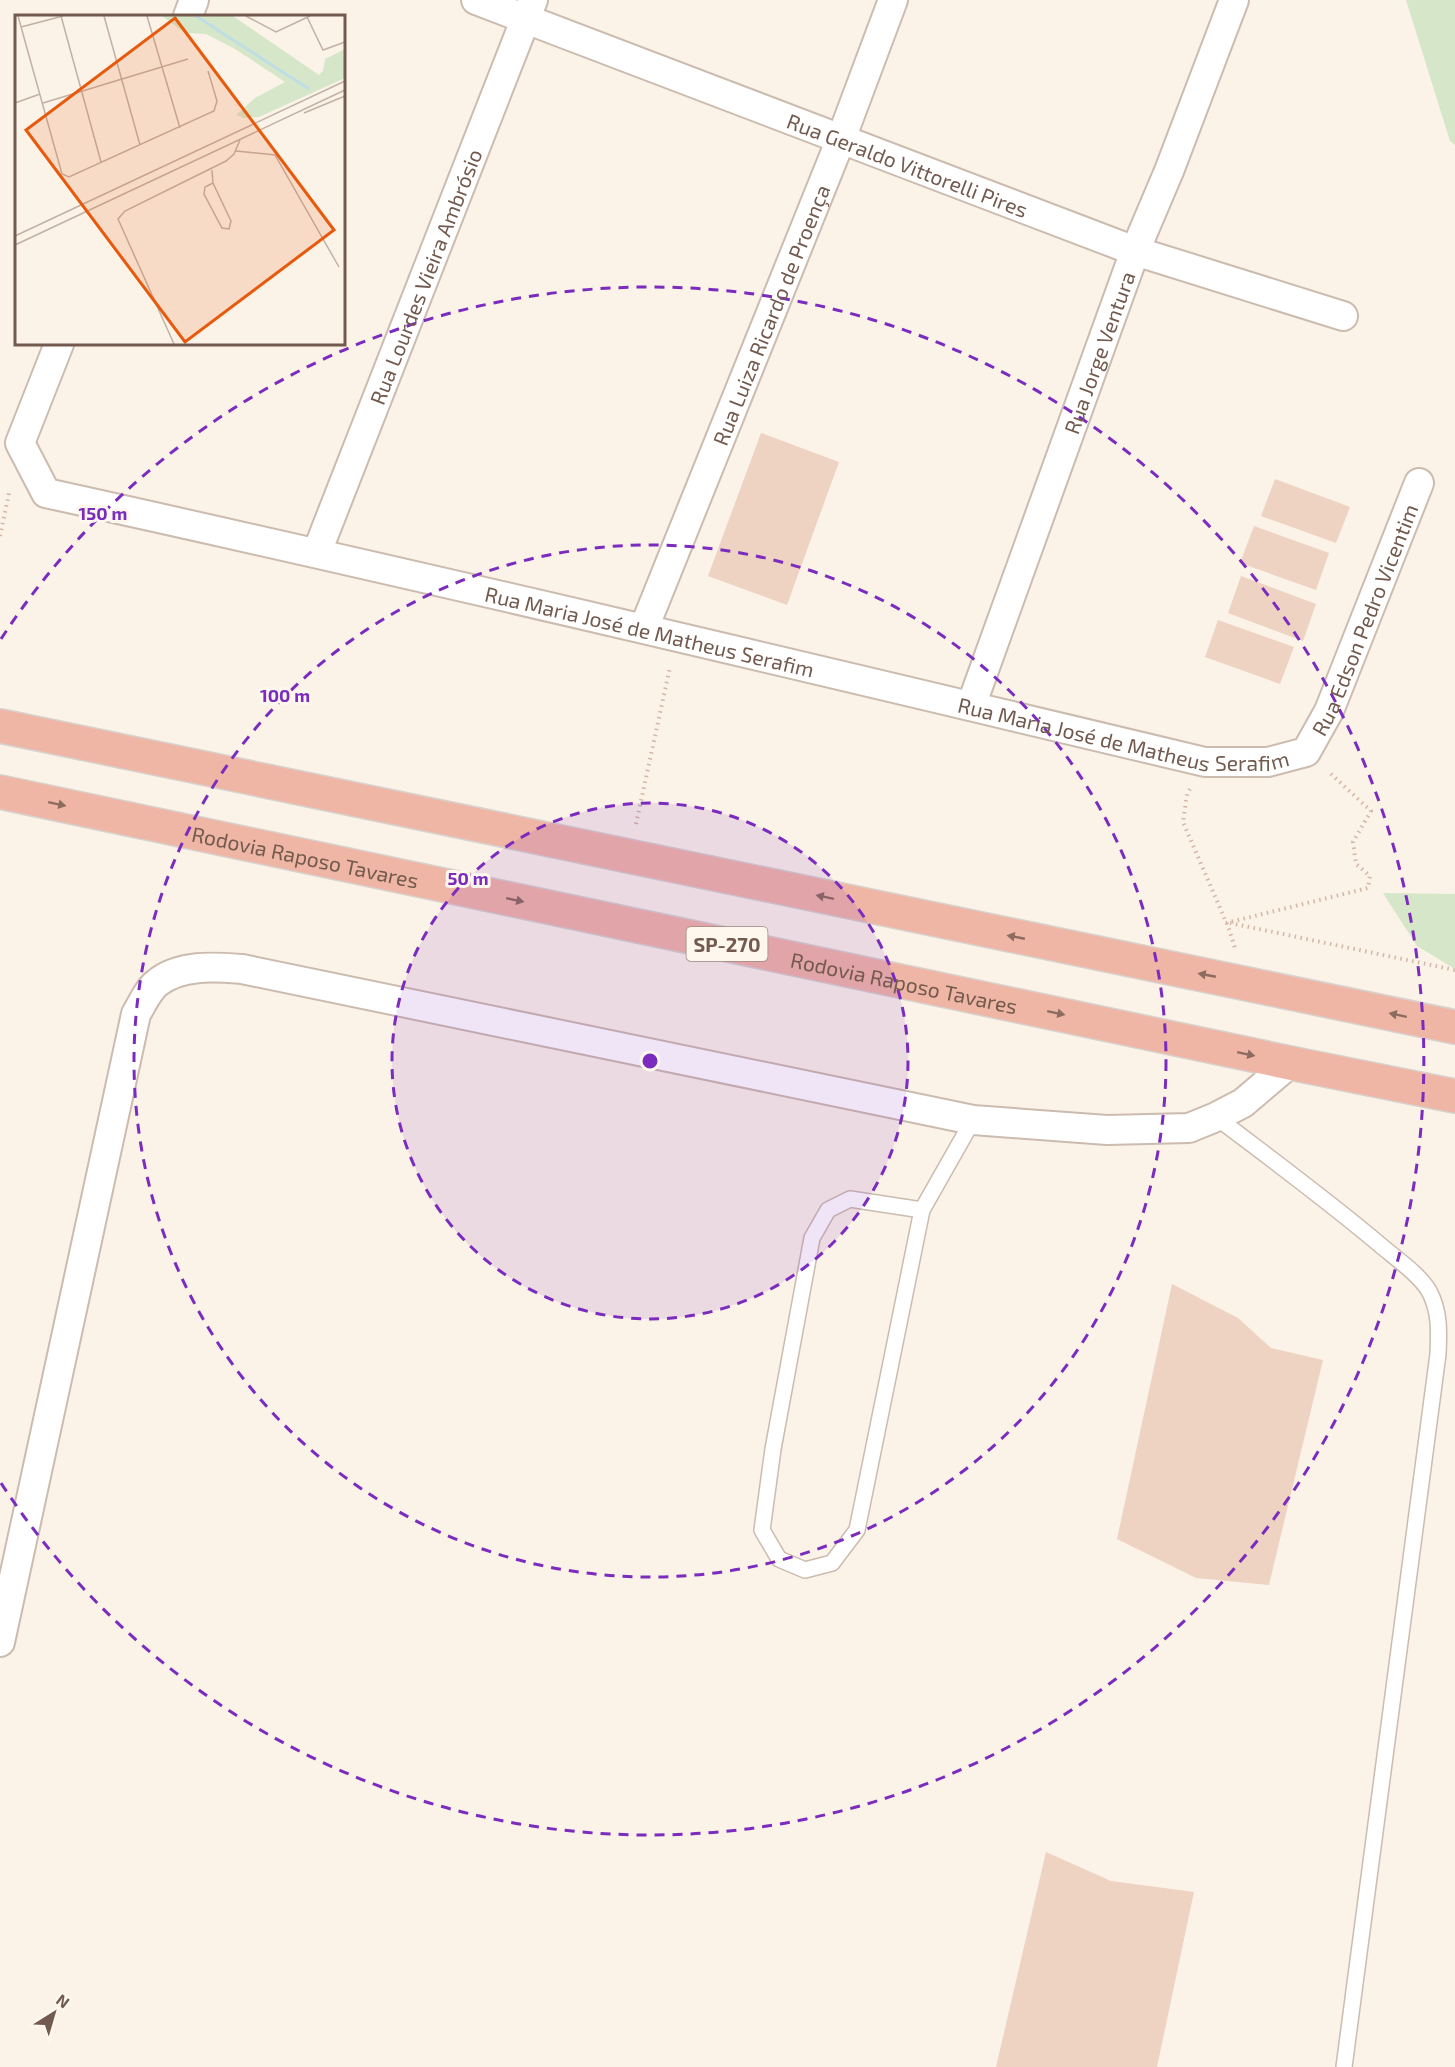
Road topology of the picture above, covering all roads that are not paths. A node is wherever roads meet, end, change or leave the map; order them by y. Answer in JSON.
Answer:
{"nodes":[{"id":1,"x":194,"y":0,"type":"edge"},
{"id":2,"x":476,"y":0,"type":"edge"},
{"id":3,"x":893,"y":0,"type":"edge"},
{"id":4,"x":1234,"y":0,"type":"edge"},
{"id":5,"x":529,"y":9,"type":"edge"},
{"id":6,"x":188,"y":15,"type":"edge"},
{"id":7,"x":841,"y":139,"type":"junction"},
{"id":8,"x":1135,"y":251,"type":"junction"},
{"id":9,"x":1343,"y":316,"type":"dead end"},
{"id":10,"x":59,"y":345,"type":"edge"},
{"id":11,"x":1419,"y":483,"type":"dead end"},
{"id":12,"x":317,"y":552,"type":"junction"},
{"id":13,"x":644,"y":628,"type":"junction"},
{"id":14,"x":971,"y":706,"type":"junction"},
{"id":15,"x":0,"y":726,"type":"edge"},
{"id":16,"x":1306,"y":752,"type":"joint"},
{"id":17,"x":0,"y":792,"type":"edge"},
{"id":18,"x":1455,"y":1028,"type":"edge"},
{"id":19,"x":1290,"y":1063,"type":"junction"},
{"id":20,"x":1455,"y":1096,"type":"edge"},
{"id":21,"x":1216,"y":1117,"type":"junction"},
{"id":22,"x":973,"y":1120,"type":"junction"},
{"id":23,"x":922,"y":1210,"type":"junction"},
{"id":24,"x":0,"y":1642,"type":"edge"},
{"id":25,"x":1344,"y":2067,"type":"edge"}],
"edges":[{"from":1,"to":6,"type":"street"},
{"from":2,"to":5,"type":"street","name":"Rua Geraldo Vittorelli Pires"},
{"from":3,"to":7,"type":"street","name":"Rua Luiza Ricardo de Proença"},
{"from":4,"to":8,"type":"street","name":"Rua Jorge Ventura"},
{"from":5,"to":7,"type":"street","name":"Rua Geraldo Vittorelli Pires"},
{"from":5,"to":12,"type":"street","name":"Rua Lourdes Vieira Ambrósio"},
{"from":7,"to":8,"type":"street","name":"Rua Geraldo Vittorelli Pires"},
{"from":7,"to":13,"type":"street","name":"Rua Luiza Ricardo de Proença"},
{"from":8,"to":9,"type":"street","name":"Rua Geraldo Vittorelli Pires"},
{"from":8,"to":14,"type":"street","name":"Rua Jorge Ventura"},
{"from":10,"to":12,"type":"street","name":"Rua Maria José de Matheus Serafim"},
{"from":11,"to":16,"type":"street","name":"Rua Edson Pedro Vicentim"},
{"from":12,"to":13,"type":"street","name":"Rua Maria José de Matheus Serafim"},
{"from":13,"to":14,"type":"street","name":"Rua Maria José de Matheus Serafim"},
{"from":14,"to":16,"type":"street","name":"Rua Maria José de Matheus Serafim"},
{"from":18,"to":15,"type":"highway","one_way":true},
{"from":17,"to":19,"type":"highway","name":"Rodovia Raposo Tavares","number":"SP-270","one_way":true},
{"from":19,"to":20,"type":"highway","name":"Rodovia Raposo Tavares","number":"SP-270"},
{"from":19,"to":21,"type":"street"},
{"from":21,"to":22,"type":"street"},
{"from":21,"to":25,"type":"lane"},
{"from":22,"to":23,"type":"lane"},
{"from":22,"to":24,"type":"street"},
{"from":23,"to":23,"type":"lane"}]}
